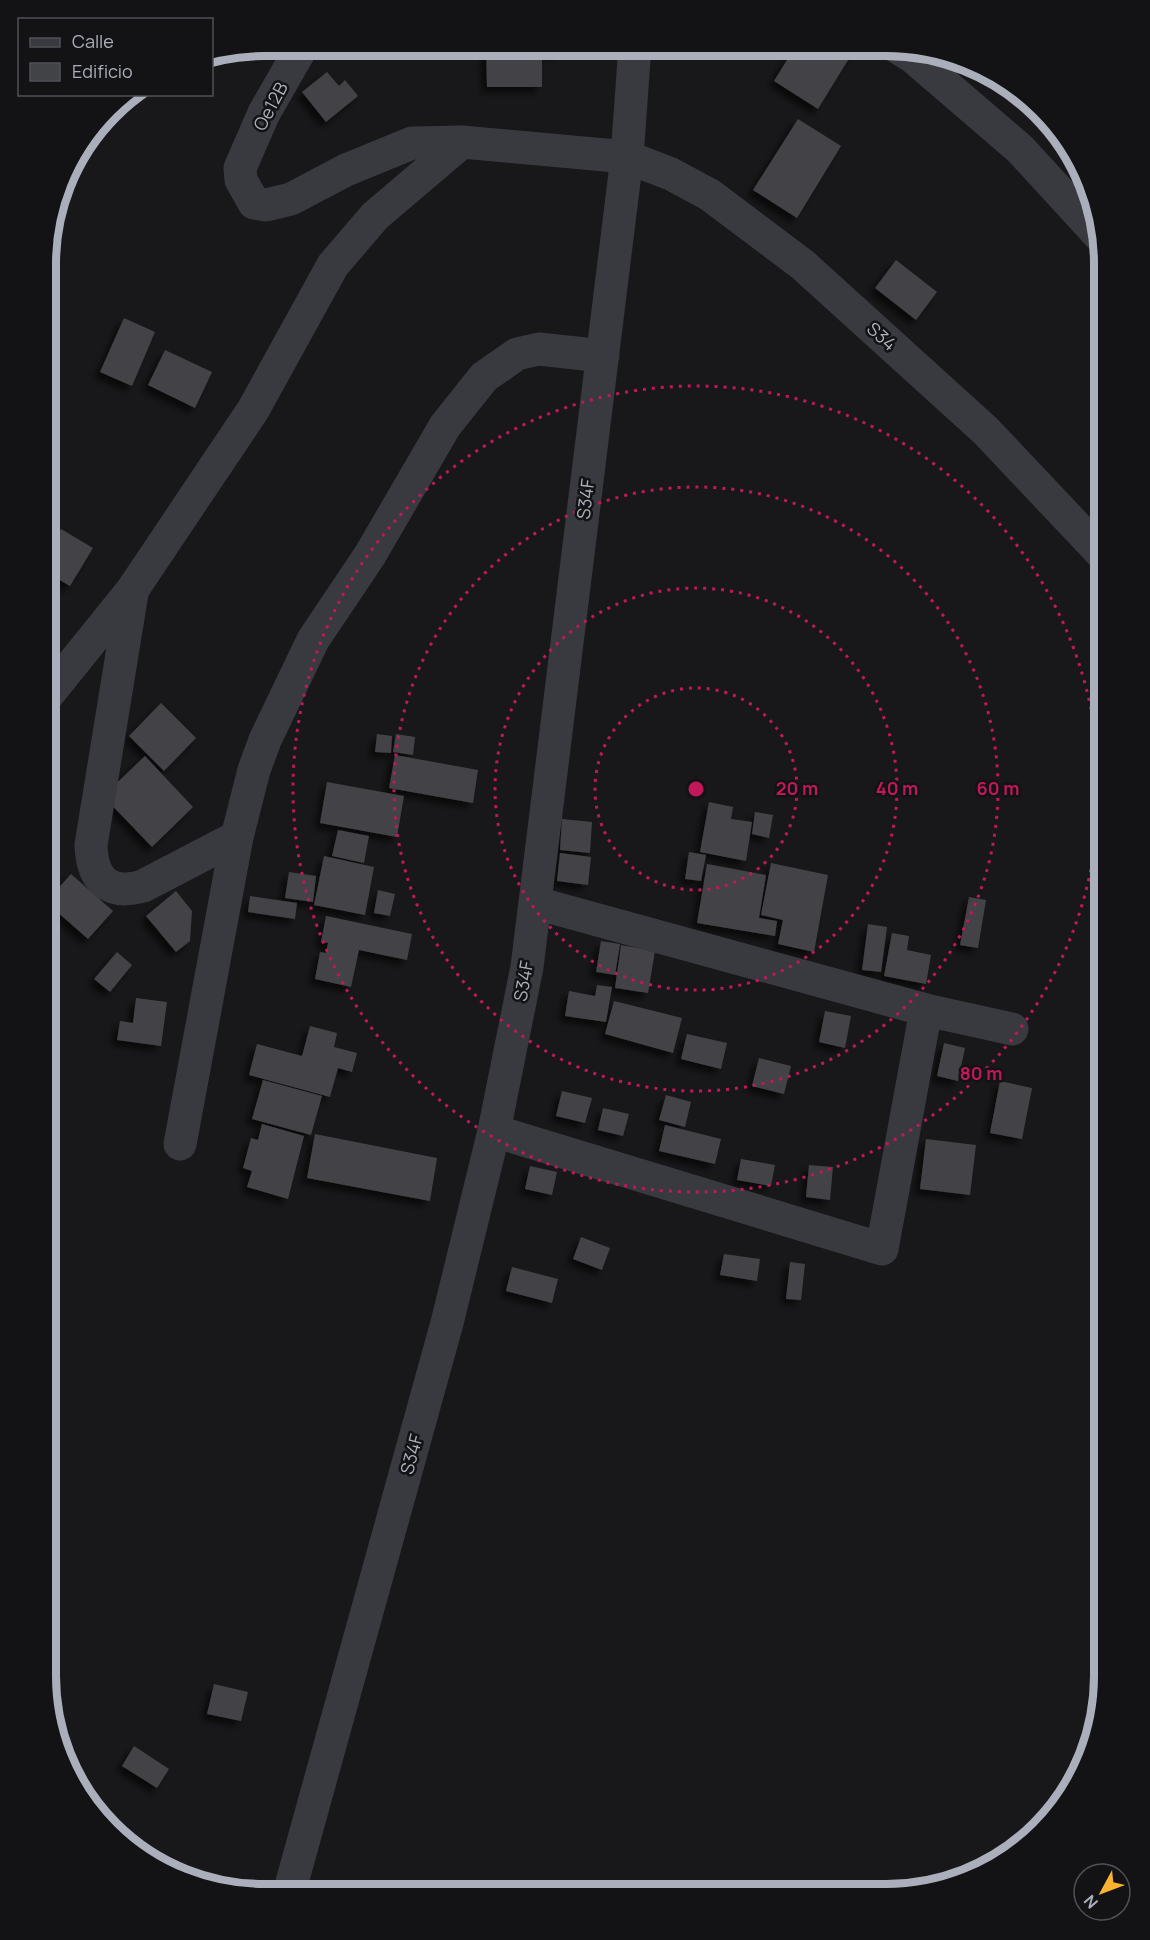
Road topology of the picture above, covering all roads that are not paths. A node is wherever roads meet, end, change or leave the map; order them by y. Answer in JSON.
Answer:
{"nodes":[{"id":1,"x":297,"y":56,"type":"edge"},
{"id":2,"x":634,"y":56,"type":"edge"},
{"id":3,"x":913,"y":57,"type":"edge"},
{"id":4,"x":462,"y":142,"type":"junction"},
{"id":5,"x":627,"y":157,"type":"junction"},
{"id":6,"x":240,"y":168,"type":"joint"},
{"id":7,"x":1091,"y":226,"type":"edge"},
{"id":8,"x":603,"y":356,"type":"junction"},
{"id":9,"x":1094,"y":545,"type":"edge"},
{"id":10,"x":133,"y":589,"type":"junction"},
{"id":11,"x":56,"y":685,"type":"edge"},
{"id":12,"x":237,"y":837,"type":"junction"},
{"id":13,"x":536,"y":903,"type":"junction"},
{"id":14,"x":926,"y":1010,"type":"junction"},
{"id":15,"x":1012,"y":1029,"type":"dead end"},
{"id":16,"x":494,"y":1131,"type":"junction"},
{"id":17,"x":180,"y":1144,"type":"dead end"},
{"id":18,"x":291,"y":1884,"type":"edge"}],
"edges":[{"from":1,"to":6,"type":"street","name":"Oe12B"},
{"from":2,"to":5,"type":"street","name":"S34F"},
{"from":3,"to":7,"type":"street"},
{"from":4,"to":5,"type":"street","name":"S34"},
{"from":4,"to":6,"type":"street","name":"S34"},
{"from":4,"to":10,"type":"street"},
{"from":5,"to":8,"type":"street","name":"S34F"},
{"from":5,"to":9,"type":"street","name":"S34"},
{"from":8,"to":12,"type":"street"},
{"from":8,"to":13,"type":"street","name":"S34F"},
{"from":10,"to":11,"type":"street"},
{"from":10,"to":12,"type":"street"},
{"from":12,"to":17,"type":"street"},
{"from":13,"to":14,"type":"street"},
{"from":13,"to":16,"type":"street","name":"S34F"},
{"from":14,"to":15,"type":"street"},
{"from":14,"to":16,"type":"street"},
{"from":16,"to":18,"type":"street","name":"S34F"}]}
